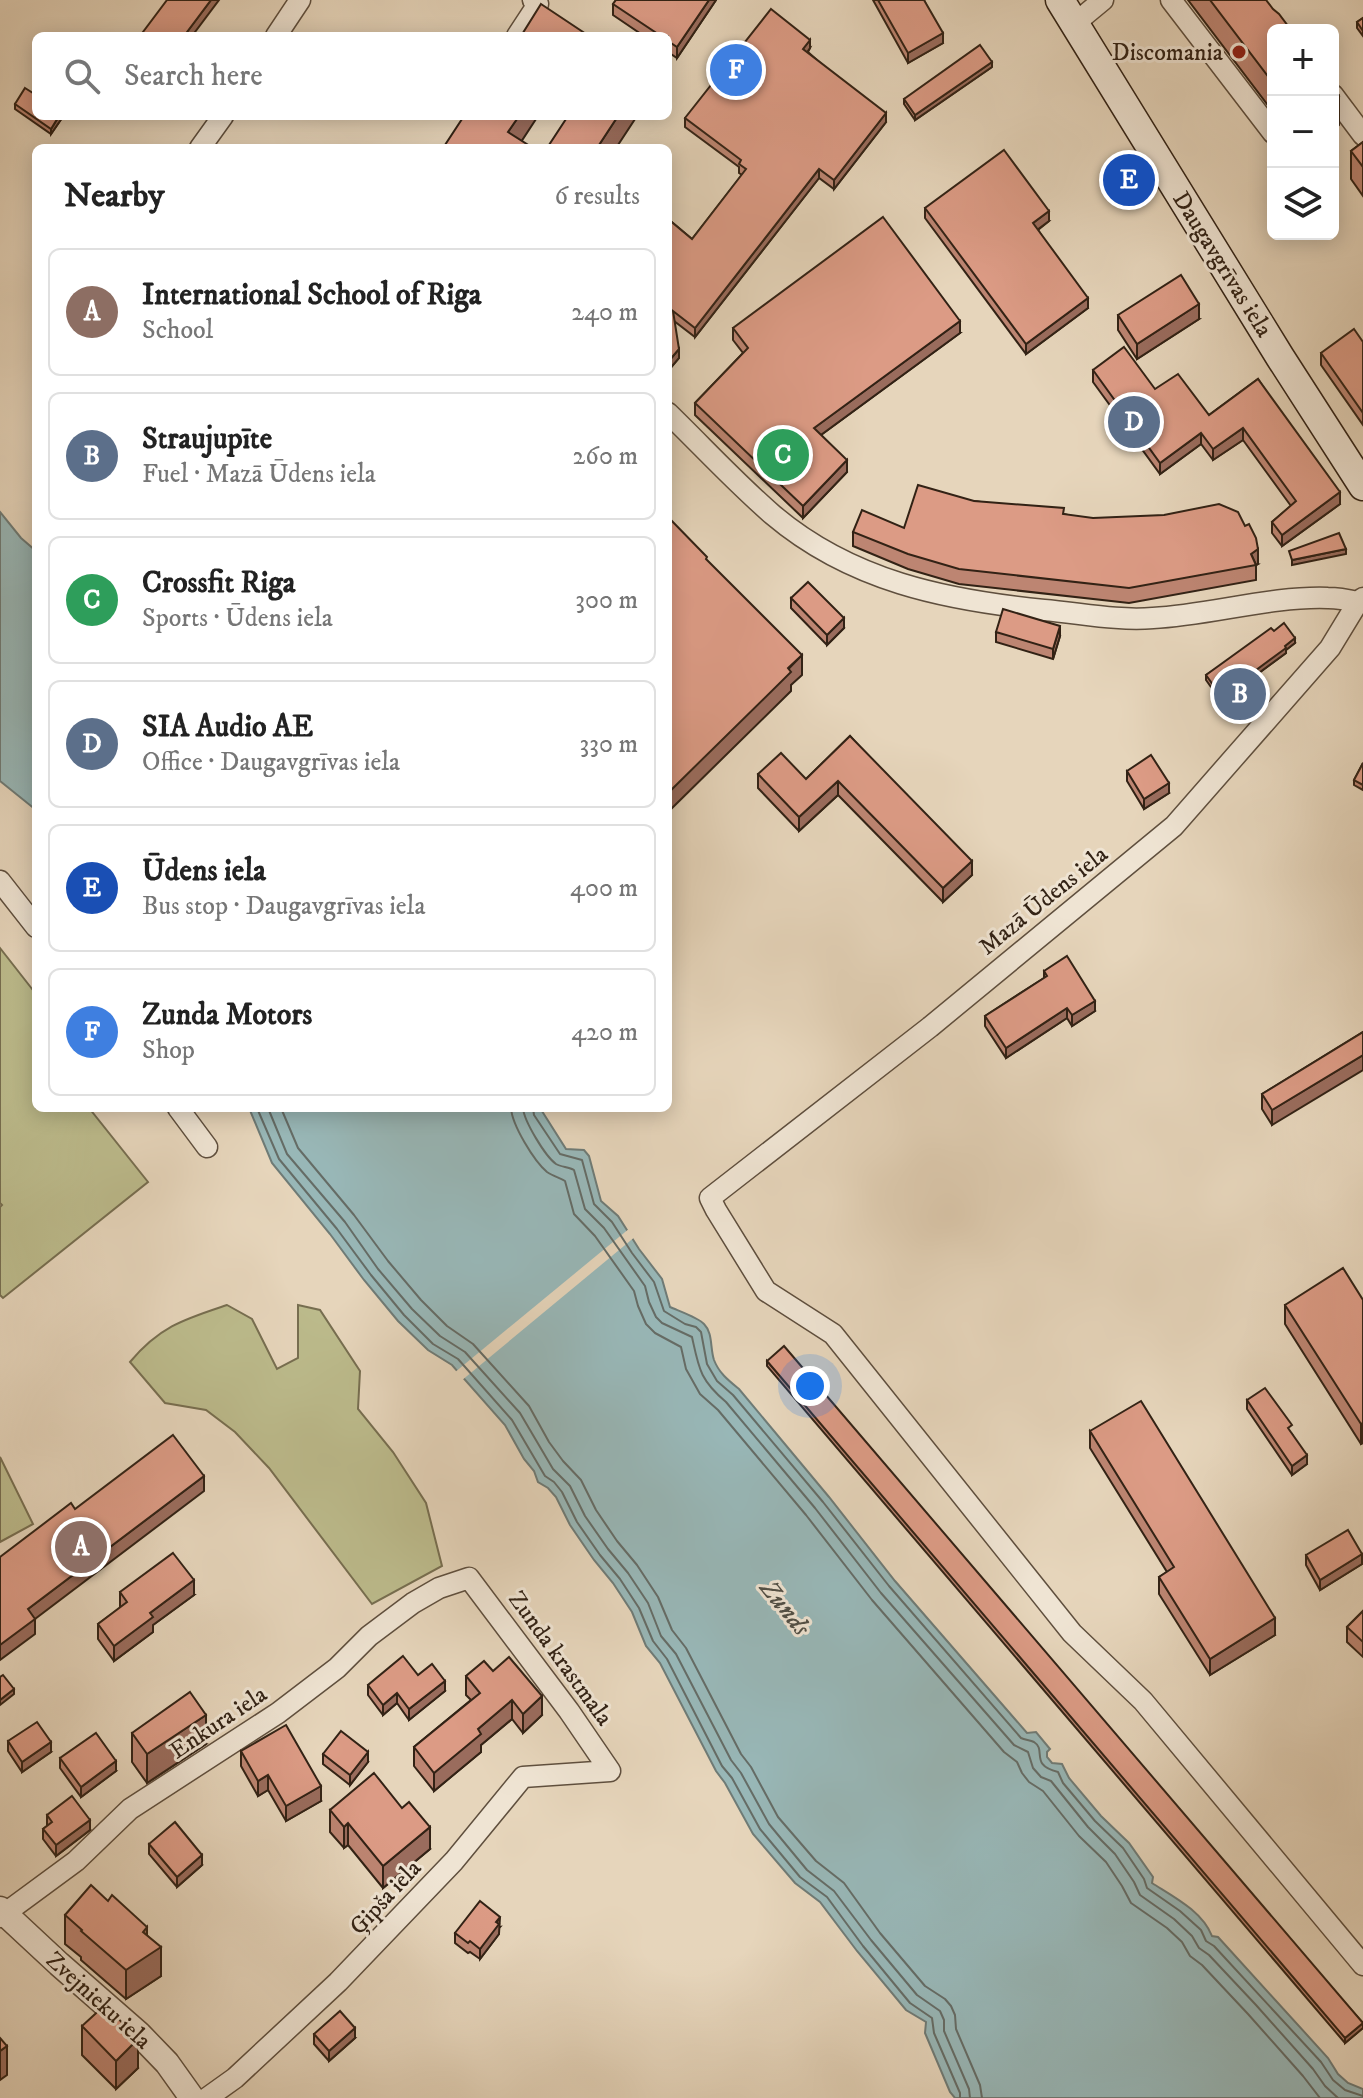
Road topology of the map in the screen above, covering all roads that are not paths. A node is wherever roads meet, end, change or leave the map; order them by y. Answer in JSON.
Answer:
{"nodes":[{"id":1,"x":300,"y":0,"type":"edge"},
{"id":2,"x":533,"y":0,"type":"edge"},
{"id":3,"x":1103,"y":0,"type":"edge"},
{"id":4,"x":1171,"y":0,"type":"edge"},
{"id":5,"x":1067,"y":12,"type":"edge"},
{"id":6,"x":279,"y":32,"type":"edge"},
{"id":7,"x":520,"y":32,"type":"edge"},
{"id":8,"x":1334,"y":96,"type":"edge"},
{"id":9,"x":220,"y":120,"type":"edge"},
{"id":10,"x":1267,"y":125,"type":"edge"},
{"id":11,"x":1363,"y":135,"type":"edge"},
{"id":12,"x":203,"y":144,"type":"edge"},
{"id":13,"x":672,"y":417,"type":"edge"},
{"id":14,"x":1363,"y":486,"type":"edge"},
{"id":15,"x":1361,"y":600,"type":"edge"},
{"id":16,"x":0,"y":881,"type":"edge"},
{"id":17,"x":32,"y":922,"type":"edge"},
{"id":18,"x":181,"y":1112,"type":"edge"},
{"id":19,"x":207,"y":1147,"type":"dead end"},
{"id":20,"x":469,"y":1578,"type":"joint"},
{"id":21,"x":610,"y":1771,"type":"joint"},
{"id":22,"x":2,"y":1913,"type":"edge"},
{"id":23,"x":1363,"y":1965,"type":"edge"},
{"id":24,"x":192,"y":2098,"type":"edge"},
{"id":25,"x":207,"y":2098,"type":"edge"}],
"edges":[{"from":1,"to":6,"type":"street"},
{"from":2,"to":7,"type":"street"},
{"from":3,"to":5,"type":"street"},
{"from":4,"to":10,"type":"street"},
{"from":5,"to":14,"type":"main road","name":"Daugavgrīvas iela"},
{"from":8,"to":11,"type":"street"},
{"from":9,"to":12,"type":"street"},
{"from":13,"to":15,"type":"street"},
{"from":15,"to":23,"type":"street","name":"Mazā Ūdens iela"},
{"from":16,"to":17,"type":"street"},
{"from":18,"to":19,"type":"street"},
{"from":20,"to":21,"type":"street","name":"Zunda krastmala"},
{"from":20,"to":22,"type":"street","name":"Enkura iela"},
{"from":21,"to":25,"type":"street","name":"Ģipša iela"},
{"from":22,"to":24,"type":"street","name":"Zvejnieku iela"}]}
